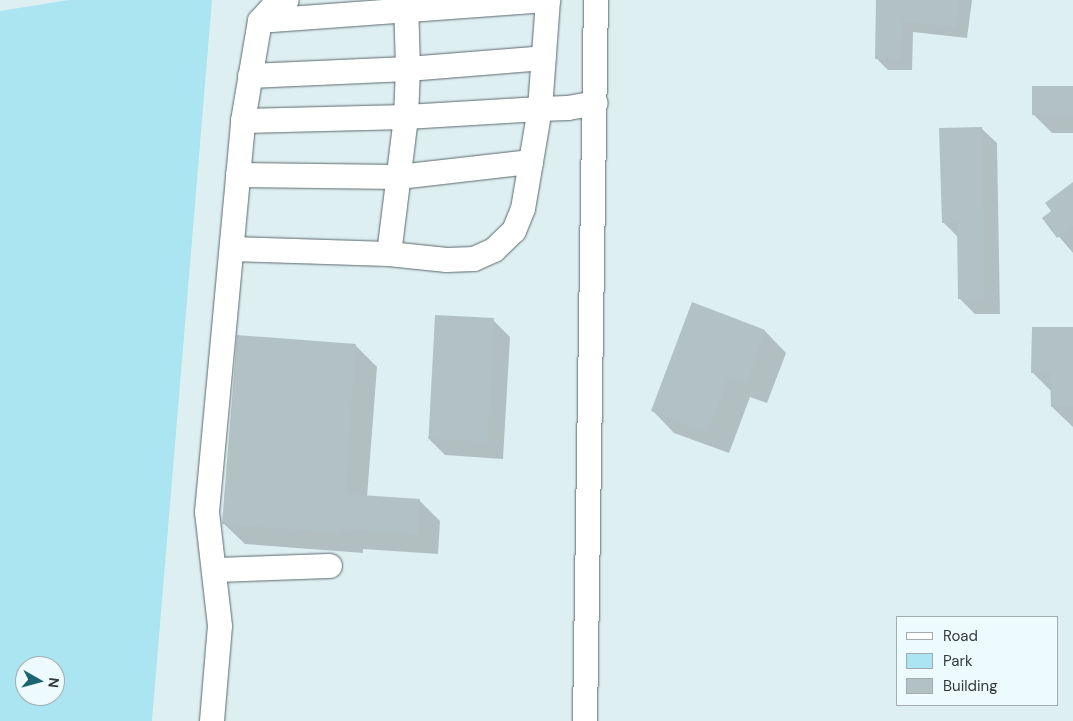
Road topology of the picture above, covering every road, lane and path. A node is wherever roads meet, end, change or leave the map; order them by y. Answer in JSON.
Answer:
{"nodes":[{"id":1,"x":288,"y":0,"type":"edge"},
{"id":2,"x":548,"y":0,"type":"edge"},
{"id":3,"x":596,"y":0,"type":"edge"},
{"id":4,"x":406,"y":5,"type":"edge"},
{"id":5,"x":260,"y":21,"type":"junction"},
{"id":6,"x":544,"y":58,"type":"junction"},
{"id":7,"x":408,"y":69,"type":"junction"},
{"id":8,"x":250,"y":76,"type":"junction"},
{"id":9,"x":596,"y":103,"type":"junction"},
{"id":10,"x":540,"y":109,"type":"junction"},
{"id":11,"x":406,"y":117,"type":"junction"},
{"id":12,"x":243,"y":121,"type":"junction"},
{"id":13,"x":531,"y":162,"type":"junction"},
{"id":14,"x":238,"y":175,"type":"junction"},
{"id":15,"x":399,"y":177,"type":"junction"},
{"id":16,"x":232,"y":248,"type":"junction"},
{"id":17,"x":389,"y":254,"type":"junction"},
{"id":18,"x":330,"y":566,"type":"dead end"},
{"id":19,"x":216,"y":570,"type":"junction"},
{"id":20,"x":212,"y":721,"type":"edge"},
{"id":21,"x":585,"y":721,"type":"edge"}],
"edges":[{"from":1,"to":5,"type":"lane"},
{"from":2,"to":4,"type":"lane"},
{"from":2,"to":6,"type":"lane"},
{"from":3,"to":9,"type":"lane"},
{"from":4,"to":5,"type":"lane"},
{"from":4,"to":7,"type":"lane"},
{"from":5,"to":8,"type":"lane"},
{"from":6,"to":7,"type":"lane"},
{"from":6,"to":10,"type":"lane"},
{"from":7,"to":8,"type":"lane"},
{"from":7,"to":11,"type":"lane"},
{"from":8,"to":12,"type":"lane"},
{"from":9,"to":10,"type":"lane"},
{"from":9,"to":21,"type":"lane"},
{"from":10,"to":11,"type":"lane"},
{"from":10,"to":13,"type":"lane"},
{"from":11,"to":12,"type":"lane"},
{"from":11,"to":15,"type":"lane"},
{"from":12,"to":14,"type":"lane"},
{"from":13,"to":15,"type":"lane"},
{"from":13,"to":17,"type":"lane"},
{"from":14,"to":15,"type":"lane"},
{"from":14,"to":16,"type":"lane"},
{"from":15,"to":17,"type":"lane"},
{"from":16,"to":17,"type":"lane"},
{"from":16,"to":19,"type":"lane"},
{"from":18,"to":19,"type":"lane"},
{"from":19,"to":20,"type":"lane"}]}
